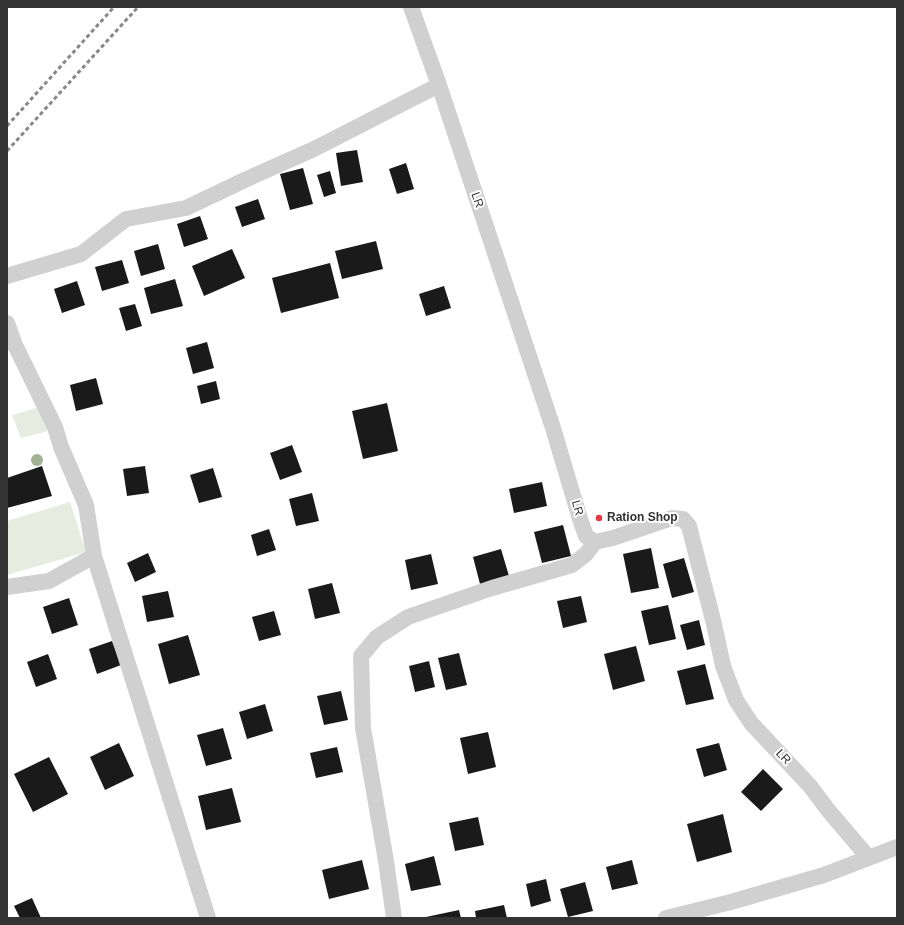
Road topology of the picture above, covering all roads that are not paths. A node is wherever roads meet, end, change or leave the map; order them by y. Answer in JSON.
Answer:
{"nodes":[{"id":1,"x":411,"y":7,"type":"edge"},
{"id":2,"x":439,"y":85,"type":"junction"},
{"id":3,"x":7,"y":276,"type":"edge"},
{"id":4,"x":7,"y":323,"type":"edge"},
{"id":5,"x":595,"y":542,"type":"junction"},
{"id":6,"x":94,"y":556,"type":"junction"},
{"id":7,"x":7,"y":587,"type":"edge"},
{"id":8,"x":897,"y":847,"type":"edge"},
{"id":9,"x":868,"y":857,"type":"junction"},
{"id":10,"x":208,"y":918,"type":"edge"},
{"id":11,"x":394,"y":918,"type":"edge"},
{"id":12,"x":666,"y":918,"type":"edge"}],
"edges":[{"from":1,"to":2,"type":"street","name":"LR"},
{"from":2,"to":3,"type":"street"},
{"from":2,"to":5,"type":"street","name":"LR"},
{"from":4,"to":6,"type":"street"},
{"from":5,"to":9,"type":"street","name":"LR"},
{"from":5,"to":11,"type":"street"},
{"from":6,"to":7,"type":"street"},
{"from":6,"to":10,"type":"street"},
{"from":8,"to":9,"type":"street"},
{"from":9,"to":12,"type":"street"}]}
